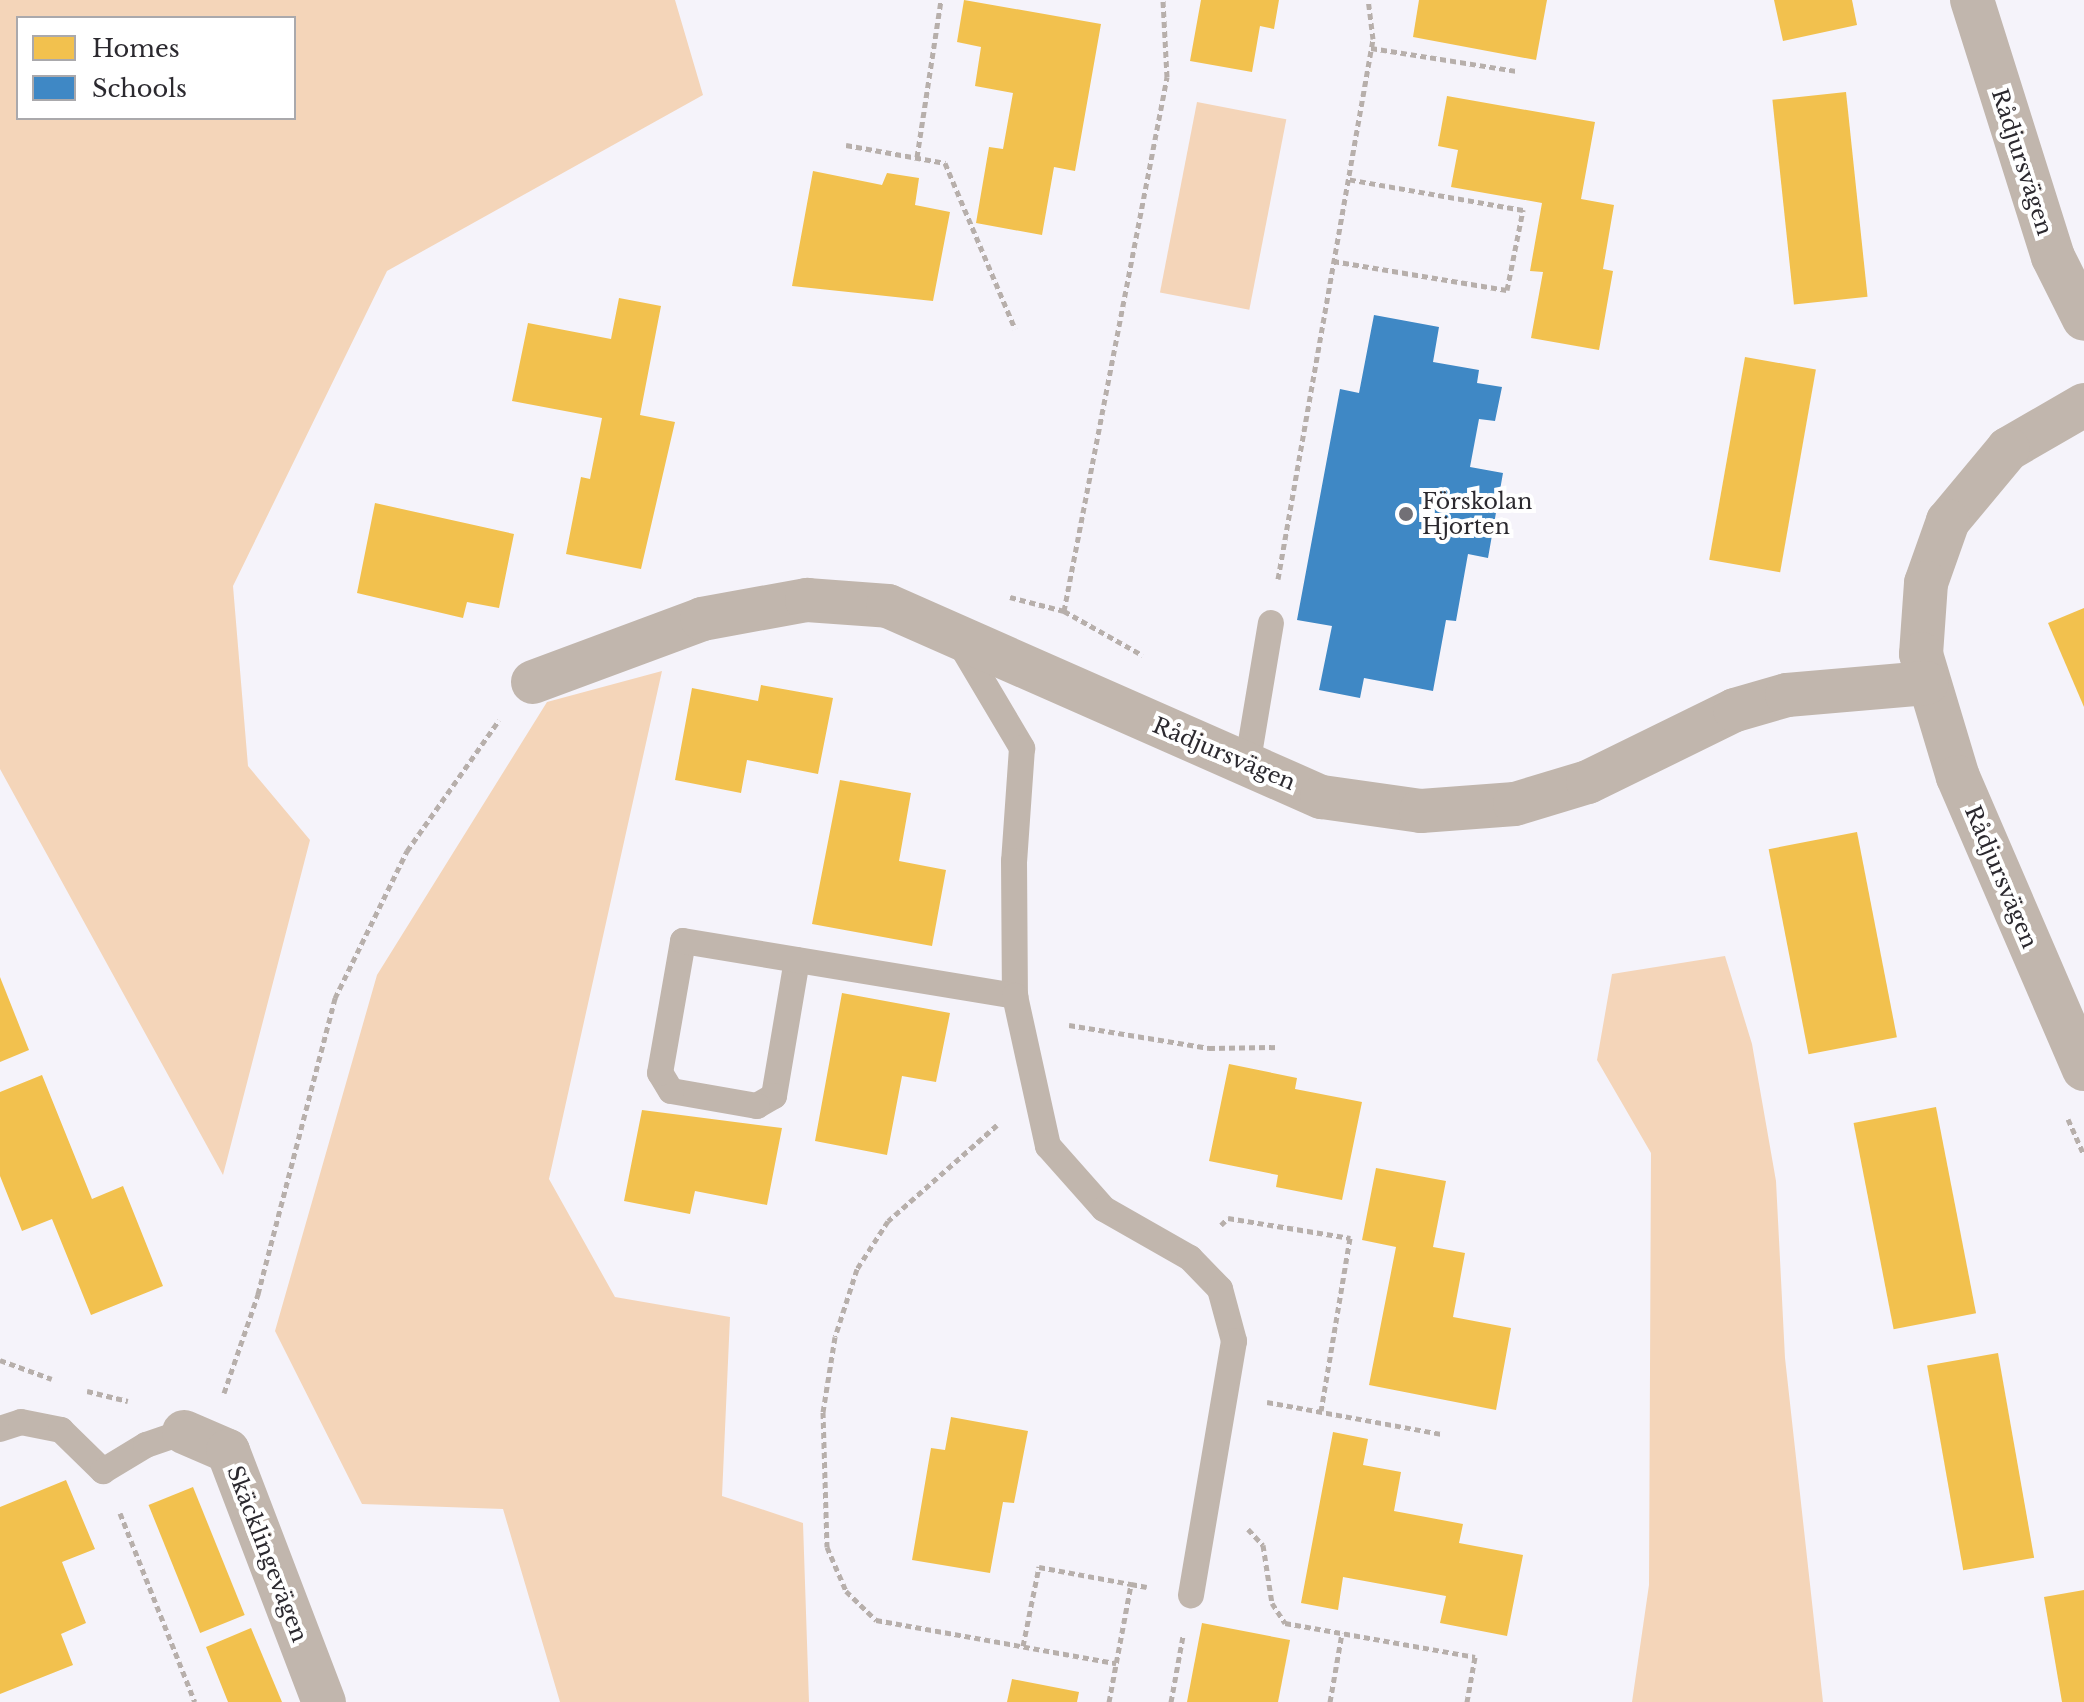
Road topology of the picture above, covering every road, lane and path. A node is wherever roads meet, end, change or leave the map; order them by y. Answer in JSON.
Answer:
{"nodes":[{"id":1,"x":941,"y":0,"type":"edge"},
{"id":2,"x":1163,"y":0,"type":"edge"},
{"id":3,"x":1368,"y":0,"type":"edge"},
{"id":4,"x":1972,"y":0,"type":"edge"},
{"id":5,"x":1371,"y":48,"type":"junction"},
{"id":6,"x":1517,"y":71,"type":"dead end"},
{"id":7,"x":846,"y":145,"type":"dead end"},
{"id":8,"x":917,"y":157,"type":"junction"},
{"id":9,"x":1348,"y":179,"type":"junction"},
{"id":10,"x":1333,"y":261,"type":"junction"},
{"id":11,"x":2084,"y":319,"type":"edge"},
{"id":12,"x":1015,"y":329,"type":"dead end"},
{"id":13,"x":2084,"y":405,"type":"edge"},
{"id":14,"x":994,"y":593,"type":"dead end"},
{"id":15,"x":1064,"y":611,"type":"junction"},
{"id":16,"x":1271,"y":623,"type":"joint"},
{"id":17,"x":956,"y":636,"type":"junction"},
{"id":18,"x":1147,"y":658,"type":"dead end"},
{"id":19,"x":533,"y":682,"type":"joint"},
{"id":20,"x":1926,"y":683,"type":"junction"},
{"id":21,"x":1247,"y":766,"type":"junction"},
{"id":22,"x":797,"y":960,"type":"junction"},
{"id":23,"x":1017,"y":1006,"type":"junction"},
{"id":24,"x":1278,"y":1047,"type":"dead end"},
{"id":25,"x":2084,"y":1069,"type":"edge"},
{"id":26,"x":1037,"y":1099,"type":"junction"},
{"id":27,"x":1190,"y":1258,"type":"junction"},
{"id":28,"x":1227,"y":1395,"type":"junction"},
{"id":29,"x":1321,"y":1411,"type":"junction"},
{"id":30,"x":0,"y":1429,"type":"edge"},
{"id":31,"x":184,"y":1432,"type":"junction"},
{"id":32,"x":1442,"y":1434,"type":"dead end"},
{"id":33,"x":103,"y":1471,"type":"junction"},
{"id":34,"x":1210,"y":1487,"type":"junction"},
{"id":35,"x":1131,"y":1584,"type":"junction"},
{"id":36,"x":1191,"y":1595,"type":"junction"},
{"id":37,"x":1342,"y":1633,"type":"junction"},
{"id":38,"x":1023,"y":1646,"type":"junction"},
{"id":39,"x":1116,"y":1663,"type":"junction"},
{"id":40,"x":195,"y":1702,"type":"edge"},
{"id":41,"x":324,"y":1702,"type":"edge"},
{"id":42,"x":1109,"y":1702,"type":"edge"},
{"id":43,"x":1171,"y":1702,"type":"edge"},
{"id":44,"x":1330,"y":1702,"type":"edge"},
{"id":45,"x":1467,"y":1702,"type":"edge"}],
"edges":[{"from":1,"to":8,"type":"path"},
{"from":2,"to":15,"type":"path"},
{"from":3,"to":5,"type":"path"},
{"from":4,"to":11,"type":"street","name":"Rådjursvägen"},
{"from":5,"to":6,"type":"path"},
{"from":5,"to":9,"type":"path"},
{"from":7,"to":8,"type":"path"},
{"from":8,"to":12,"type":"path"},
{"from":9,"to":10,"type":"path"},
{"from":9,"to":10,"type":"path"},
{"from":10,"to":16,"type":"path"},
{"from":13,"to":20,"type":"street","name":"Rådjursvägen"},
{"from":14,"to":15,"type":"path"},
{"from":15,"to":18,"type":"path"},
{"from":16,"to":21,"type":"lane"},
{"from":17,"to":19,"type":"street","name":"Rådjursvägen"},
{"from":17,"to":21,"type":"street","name":"Rådjursvägen"},
{"from":17,"to":23,"type":"lane"},
{"from":19,"to":31,"type":"path"},
{"from":20,"to":21,"type":"street","name":"Rådjursvägen"},
{"from":20,"to":25,"type":"street","name":"Rådjursvägen"},
{"from":22,"to":22,"type":"lane"},
{"from":22,"to":23,"type":"lane"},
{"from":23,"to":24,"type":"path"},
{"from":23,"to":26,"type":"lane"},
{"from":26,"to":27,"type":"lane"},
{"from":26,"to":38,"type":"path"},
{"from":27,"to":28,"type":"lane"},
{"from":27,"to":29,"type":"path"},
{"from":28,"to":29,"type":"path"},
{"from":28,"to":34,"type":"lane"},
{"from":29,"to":32,"type":"path"},
{"from":30,"to":33,"type":"lane"},
{"from":31,"to":33,"type":"lane"},
{"from":31,"to":41,"type":"street","name":"Skäcklingevägen"},
{"from":33,"to":40,"type":"path"},
{"from":34,"to":36,"type":"lane"},
{"from":34,"to":37,"type":"path"},
{"from":35,"to":36,"type":"path"},
{"from":35,"to":38,"type":"path"},
{"from":35,"to":39,"type":"path"},
{"from":36,"to":43,"type":"path"},
{"from":37,"to":44,"type":"path"},
{"from":37,"to":45,"type":"path"},
{"from":38,"to":39,"type":"path"},
{"from":39,"to":42,"type":"path"}]}
